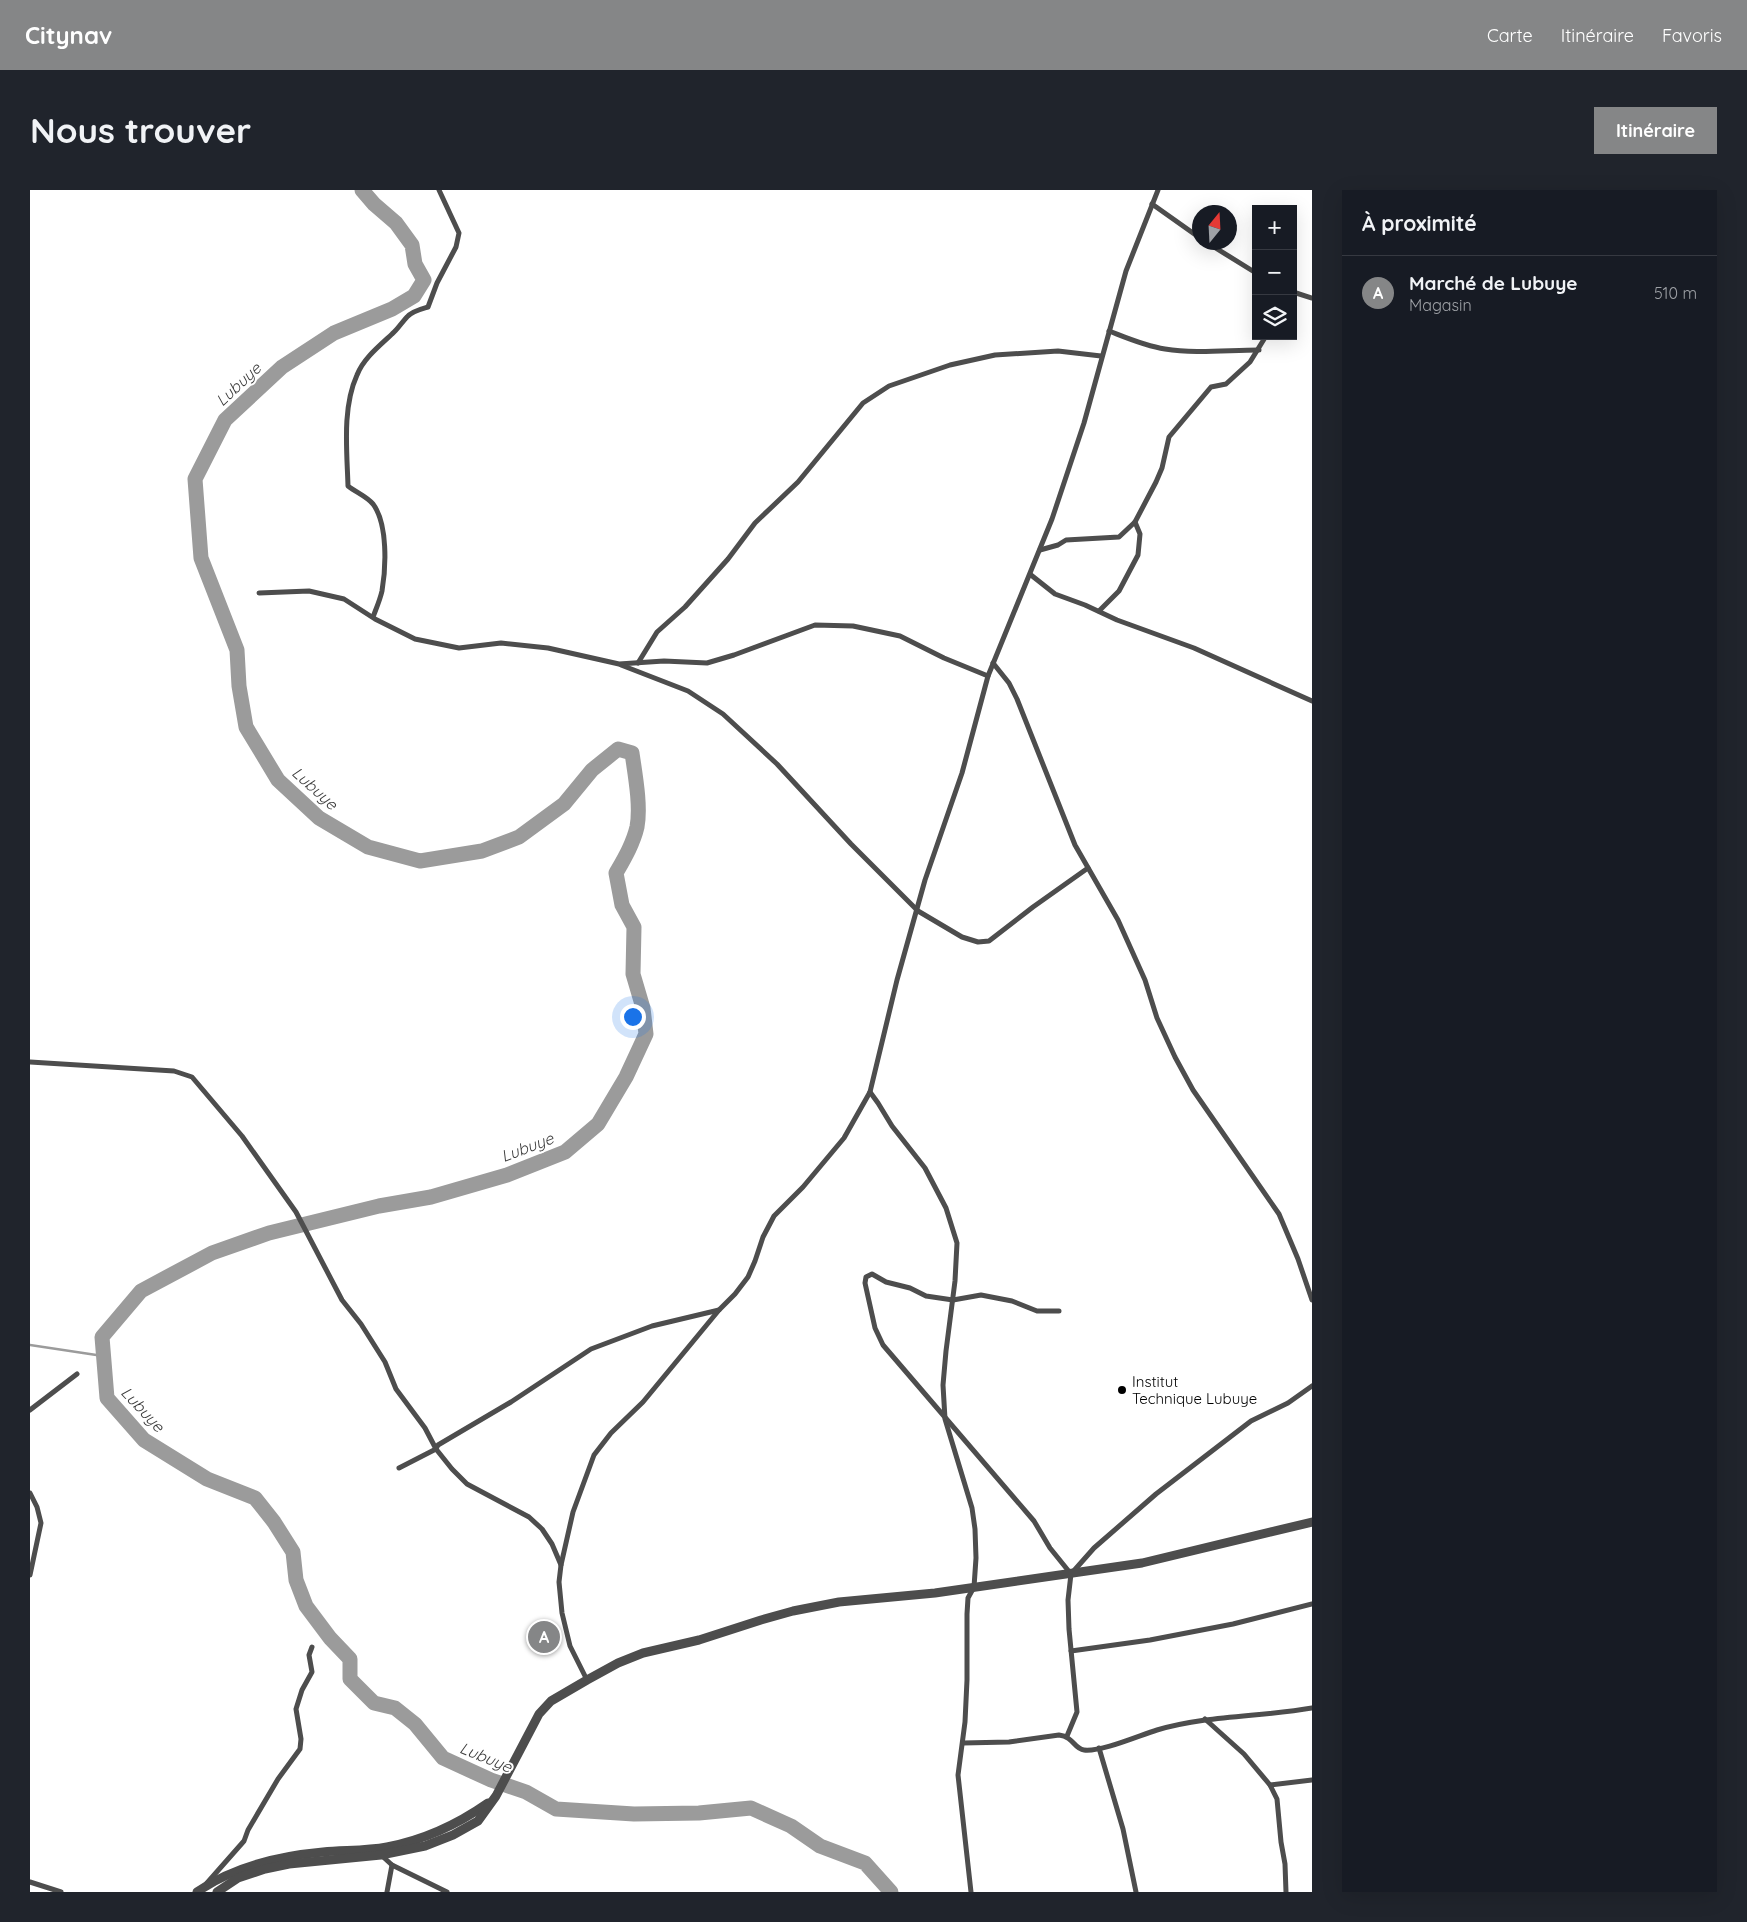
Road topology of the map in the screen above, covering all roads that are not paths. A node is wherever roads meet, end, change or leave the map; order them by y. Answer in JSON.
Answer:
{"nodes":[{"id":1,"x":439,"y":190,"type":"edge"},
{"id":2,"x":1158,"y":190,"type":"edge"},
{"id":3,"x":1152,"y":204,"type":"junction"},
{"id":4,"x":1192,"y":232,"type":"edge"},
{"id":5,"x":1219,"y":250,"type":"edge"},
{"id":6,"x":1252,"y":271,"type":"edge"},
{"id":7,"x":1312,"y":291,"type":"edge"},
{"id":8,"x":1297,"y":293,"type":"edge"},
{"id":9,"x":1310,"y":297,"type":"edge"},
{"id":10,"x":1109,"y":331,"type":"junction"},
{"id":11,"x":1264,"y":340,"type":"edge"},
{"id":12,"x":1259,"y":350,"type":"junction"},
{"id":13,"x":1101,"y":356,"type":"junction"},
{"id":14,"x":1135,"y":522,"type":"junction"},
{"id":15,"x":1040,"y":550,"type":"junction"},
{"id":16,"x":1031,"y":575,"type":"junction"},
{"id":17,"x":260,"y":593,"type":"dead end"},
{"id":18,"x":1099,"y":611,"type":"junction"},
{"id":19,"x":373,"y":617,"type":"junction"},
{"id":20,"x":638,"y":663,"type":"junction"},
{"id":21,"x":993,"y":663,"type":"junction"},
{"id":22,"x":619,"y":664,"type":"junction"},
{"id":23,"x":988,"y":676,"type":"junction"},
{"id":24,"x":1312,"y":701,"type":"edge"},
{"id":25,"x":1088,"y":868,"type":"junction"},
{"id":26,"x":918,"y":911,"type":"junction"},
{"id":27,"x":30,"y":1062,"type":"edge"},
{"id":28,"x":870,"y":1092,"type":"junction"},
{"id":29,"x":953,"y":1300,"type":"junction"},
{"id":30,"x":1312,"y":1300,"type":"edge"},
{"id":31,"x":719,"y":1310,"type":"junction"},
{"id":32,"x":1059,"y":1311,"type":"dead end"},
{"id":33,"x":77,"y":1374,"type":"dead end"},
{"id":34,"x":1312,"y":1386,"type":"edge"},
{"id":35,"x":30,"y":1410,"type":"edge"},
{"id":36,"x":946,"y":1419,"type":"junction"},
{"id":37,"x":436,"y":1449,"type":"junction"},
{"id":38,"x":399,"y":1468,"type":"dead end"},
{"id":39,"x":30,"y":1493,"type":"edge"},
{"id":40,"x":1312,"y":1522,"type":"edge"},
{"id":41,"x":561,"y":1565,"type":"junction"},
{"id":42,"x":1071,"y":1574,"type":"junction"},
{"id":43,"x":30,"y":1575,"type":"edge"},
{"id":44,"x":974,"y":1588,"type":"junction"},
{"id":45,"x":1312,"y":1604,"type":"edge"},
{"id":46,"x":312,"y":1647,"type":"dead end"},
{"id":47,"x":1071,"y":1651,"type":"junction"},
{"id":48,"x":587,"y":1680,"type":"junction"},
{"id":49,"x":1312,"y":1708,"type":"edge"},
{"id":50,"x":1204,"y":1719,"type":"junction"},
{"id":51,"x":1067,"y":1736,"type":"junction"},
{"id":52,"x":964,"y":1743,"type":"junction"},
{"id":53,"x":1099,"y":1748,"type":"junction"},
{"id":54,"x":1312,"y":1780,"type":"edge"},
{"id":55,"x":1270,"y":1785,"type":"junction"},
{"id":56,"x":378,"y":1852,"type":"junction"},
{"id":57,"x":392,"y":1865,"type":"junction"},
{"id":58,"x":30,"y":1882,"type":"edge"},
{"id":59,"x":199,"y":1890,"type":"edge"},
{"id":60,"x":61,"y":1892,"type":"edge"},
{"id":61,"x":217,"y":1892,"type":"edge"},
{"id":62,"x":387,"y":1892,"type":"edge"},
{"id":63,"x":448,"y":1892,"type":"edge"},
{"id":64,"x":971,"y":1892,"type":"edge"},
{"id":65,"x":1136,"y":1892,"type":"edge"},
{"id":66,"x":1286,"y":1892,"type":"edge"}],
"edges":[{"from":1,"to":19,"type":"street"},
{"from":2,"to":3,"type":"street"},
{"from":3,"to":4,"type":"street"},
{"from":3,"to":10,"type":"street"},
{"from":5,"to":6,"type":"street"},
{"from":7,"to":9,"type":"street"},
{"from":8,"to":9,"type":"street"},
{"from":10,"to":12,"type":"street"},
{"from":10,"to":13,"type":"street"},
{"from":11,"to":12,"type":"street"},
{"from":12,"to":14,"type":"street"},
{"from":13,"to":15,"type":"street"},
{"from":13,"to":20,"type":"street"},
{"from":14,"to":15,"type":"street"},
{"from":14,"to":18,"type":"street"},
{"from":15,"to":16,"type":"street"},
{"from":16,"to":18,"type":"street"},
{"from":16,"to":21,"type":"street"},
{"from":17,"to":19,"type":"street"},
{"from":18,"to":24,"type":"street"},
{"from":19,"to":22,"type":"street"},
{"from":20,"to":22,"type":"street"},
{"from":20,"to":23,"type":"street"},
{"from":21,"to":23,"type":"street"},
{"from":21,"to":25,"type":"street"},
{"from":22,"to":26,"type":"street"},
{"from":23,"to":26,"type":"street"},
{"from":25,"to":26,"type":"street"},
{"from":25,"to":30,"type":"street"},
{"from":26,"to":28,"type":"street"},
{"from":27,"to":37,"type":"street"},
{"from":28,"to":29,"type":"street"},
{"from":28,"to":31,"type":"street"},
{"from":29,"to":32,"type":"street"},
{"from":29,"to":36,"type":"street"},
{"from":29,"to":36,"type":"street"},
{"from":31,"to":37,"type":"street"},
{"from":31,"to":41,"type":"street"},
{"from":33,"to":35,"type":"street"},
{"from":34,"to":42,"type":"street"},
{"from":36,"to":42,"type":"street"},
{"from":36,"to":44,"type":"street"},
{"from":37,"to":38,"type":"street"},
{"from":37,"to":41,"type":"street"},
{"from":39,"to":43,"type":"street"},
{"from":40,"to":42,"type":"street"},
{"from":41,"to":48,"type":"street"},
{"from":42,"to":44,"type":"street"},
{"from":42,"to":47,"type":"street"},
{"from":44,"to":48,"type":"street"},
{"from":44,"to":52,"type":"street"},
{"from":45,"to":47,"type":"street"},
{"from":46,"to":59,"type":"street"},
{"from":47,"to":51,"type":"street"},
{"from":48,"to":56,"type":"street"},
{"from":49,"to":50,"type":"street"},
{"from":50,"to":53,"type":"street"},
{"from":50,"to":55,"type":"street"},
{"from":51,"to":52,"type":"street"},
{"from":51,"to":53,"type":"street"},
{"from":52,"to":64,"type":"street"},
{"from":53,"to":65,"type":"street"},
{"from":54,"to":55,"type":"street"},
{"from":55,"to":66,"type":"street"},
{"from":56,"to":57,"type":"street"},
{"from":56,"to":59,"type":"street"},
{"from":56,"to":61,"type":"street"},
{"from":57,"to":62,"type":"street"},
{"from":57,"to":63,"type":"street"},
{"from":58,"to":60,"type":"street"}]}
